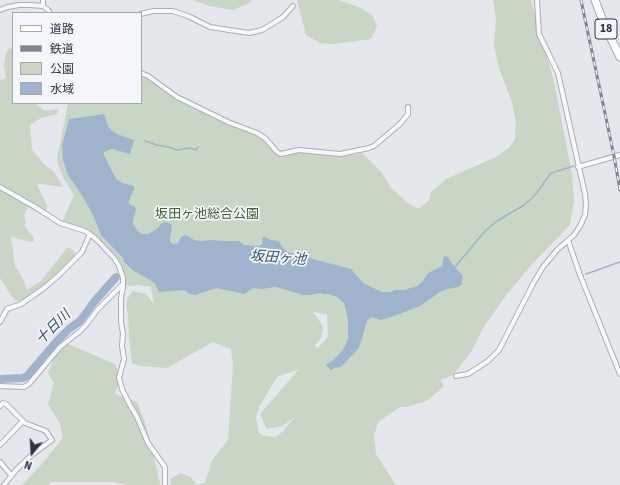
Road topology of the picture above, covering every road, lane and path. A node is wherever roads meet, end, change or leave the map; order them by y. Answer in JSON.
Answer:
{"nodes":[{"id":1,"x":43,"y":0,"type":"edge"},
{"id":2,"x":537,"y":0,"type":"edge"},
{"id":3,"x":595,"y":0,"type":"edge"},
{"id":4,"x":43,"y":6,"type":"junction"},
{"id":5,"x":293,"y":6,"type":"dead end"},
{"id":6,"x":0,"y":10,"type":"edge"},
{"id":7,"x":49,"y":12,"type":"edge"},
{"id":8,"x":142,"y":14,"type":"edge"},
{"id":9,"x":620,"y":57,"type":"edge"},
{"id":10,"x":142,"y":73,"type":"edge"},
{"id":11,"x":408,"y":107,"type":"dead end"},
{"id":12,"x":620,"y":154,"type":"edge"},
{"id":13,"x":578,"y":167,"type":"junction"},
{"id":14,"x":0,"y":187,"type":"edge"},
{"id":15,"x":90,"y":234,"type":"junction"},
{"id":16,"x":568,"y":240,"type":"junction"},
{"id":17,"x":123,"y":284,"type":"junction"},
{"id":18,"x":0,"y":322,"type":"edge"},
{"id":19,"x":620,"y":374,"type":"edge"},
{"id":20,"x":456,"y":376,"type":"dead end"},
{"id":21,"x":0,"y":386,"type":"edge"},
{"id":22,"x":0,"y":406,"type":"edge"},
{"id":23,"x":23,"y":422,"type":"junction"},
{"id":24,"x":0,"y":445,"type":"edge"},
{"id":25,"x":0,"y":462,"type":"edge"},
{"id":26,"x":11,"y":475,"type":"junction"},
{"id":27,"x":4,"y":485,"type":"edge"},
{"id":28,"x":166,"y":485,"type":"edge"}],
"edges":[{"from":1,"to":4,"type":"street"},
{"from":2,"to":13,"type":"street"},
{"from":3,"to":9,"type":"main road","number":"18"},
{"from":4,"to":6,"type":"street"},
{"from":4,"to":7,"type":"street"},
{"from":5,"to":8,"type":"street"},
{"from":10,"to":11,"type":"street"},
{"from":12,"to":13,"type":"street"},
{"from":13,"to":16,"type":"street"},
{"from":14,"to":15,"type":"street"},
{"from":15,"to":17,"type":"street"},
{"from":15,"to":18,"type":"street"},
{"from":16,"to":19,"type":"street"},
{"from":16,"to":20,"type":"street"},
{"from":17,"to":21,"type":"street"},
{"from":17,"to":28,"type":"street"},
{"from":22,"to":23,"type":"street"},
{"from":23,"to":24,"type":"street"},
{"from":23,"to":26,"type":"street"},
{"from":25,"to":26,"type":"street"},
{"from":26,"to":27,"type":"street"}]}
